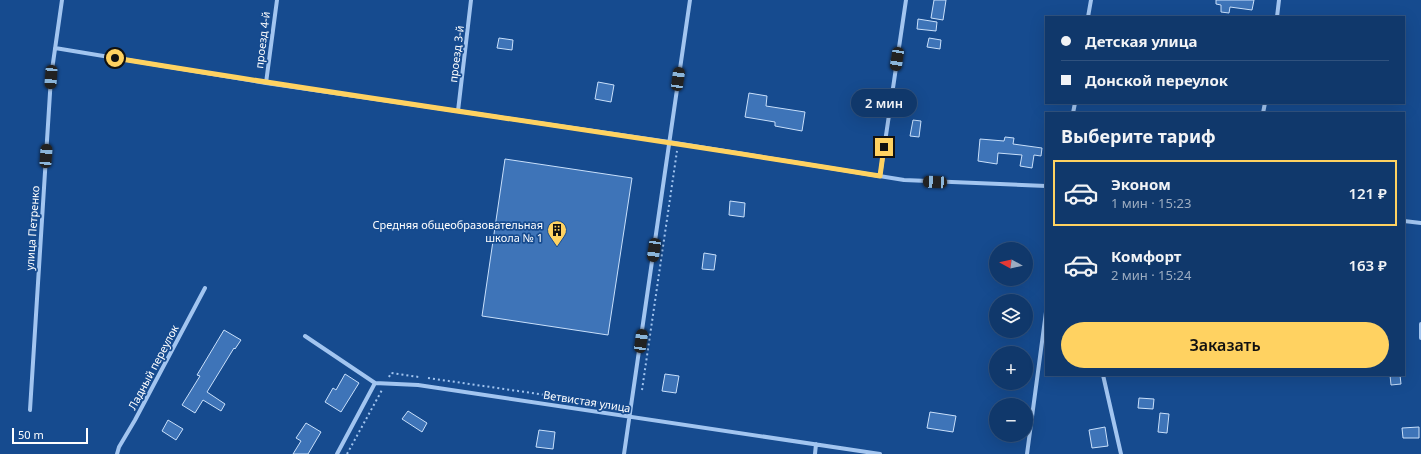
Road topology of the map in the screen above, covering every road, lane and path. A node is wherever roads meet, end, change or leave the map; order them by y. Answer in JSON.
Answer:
{"nodes":[{"id":1,"x":62,"y":0,"type":"edge"},
{"id":2,"x":277,"y":0,"type":"edge"},
{"id":3,"x":471,"y":0,"type":"edge"},
{"id":4,"x":690,"y":0,"type":"edge"},
{"id":5,"x":906,"y":0,"type":"edge"},
{"id":6,"x":1091,"y":0,"type":"edge"},
{"id":7,"x":1280,"y":0,"type":"edge"},
{"id":8,"x":1088,"y":16,"type":"edge"},
{"id":9,"x":1277,"y":16,"type":"edge"},
{"id":10,"x":55,"y":48,"type":"junction"},
{"id":11,"x":266,"y":83,"type":"junction"},
{"id":12,"x":458,"y":111,"type":"junction"},
{"id":13,"x":669,"y":142,"type":"junction"},
{"id":14,"x":678,"y":144,"type":"junction"},
{"id":15,"x":880,"y":176,"type":"junction"},
{"id":16,"x":1045,"y":186,"type":"edge"},
{"id":17,"x":1405,"y":221,"type":"edge"},
{"id":18,"x":1421,"y":223,"type":"edge"},
{"id":19,"x":205,"y":288,"type":"dead end"},
{"id":20,"x":1045,"y":319,"type":"edge"},
{"id":21,"x":1421,"y":324,"type":"edge"},
{"id":22,"x":305,"y":336,"type":"dead end"},
{"id":23,"x":1421,"y":338,"type":"edge"},
{"id":24,"x":1103,"y":376,"type":"edge"},
{"id":25,"x":375,"y":384,"type":"junction"},
{"id":26,"x":641,"y":394,"type":"dead end"},
{"id":27,"x":30,"y":410,"type":"dead end"},
{"id":28,"x":630,"y":417,"type":"junction"},
{"id":29,"x":816,"y":444,"type":"junction"},
{"id":30,"x":117,"y":454,"type":"edge"},
{"id":31,"x":337,"y":454,"type":"edge"},
{"id":32,"x":624,"y":454,"type":"edge"},
{"id":33,"x":815,"y":454,"type":"edge"},
{"id":34,"x":880,"y":454,"type":"edge"},
{"id":35,"x":1027,"y":454,"type":"edge"},
{"id":36,"x":1121,"y":454,"type":"edge"}],
"edges":[{"from":1,"to":10,"type":"street","name":"улица Петренко"},
{"from":2,"to":11,"type":"street","name":"проезд 4-й"},
{"from":3,"to":12,"type":"street","name":"проезд 3-й"},
{"from":4,"to":13,"type":"street"},
{"from":5,"to":15,"type":"street"},
{"from":6,"to":8,"type":"street"},
{"from":7,"to":9,"type":"street"},
{"from":10,"to":11,"type":"street"},
{"from":10,"to":27,"type":"street","name":"улица Петренко"},
{"from":11,"to":12,"type":"street"},
{"from":12,"to":13,"type":"street"},
{"from":13,"to":14,"type":"street"},
{"from":13,"to":28,"type":"street"},
{"from":14,"to":15,"type":"street"},
{"from":14,"to":26,"type":"path"},
{"from":15,"to":16,"type":"street"},
{"from":17,"to":18,"type":"street"},
{"from":19,"to":30,"type":"street","name":"Ладный переулок"},
{"from":20,"to":35,"type":"street"},
{"from":21,"to":23,"type":"street"},
{"from":22,"to":25,"type":"street"},
{"from":24,"to":36,"type":"street"},
{"from":25,"to":28,"type":"street","name":"Ветвистая улица"},
{"from":25,"to":31,"type":"street"},
{"from":28,"to":29,"type":"street","name":"Ветвистая улица"},
{"from":28,"to":32,"type":"street"},
{"from":29,"to":33,"type":"street"},
{"from":29,"to":34,"type":"street","name":"Ветвистая улица"}]}
